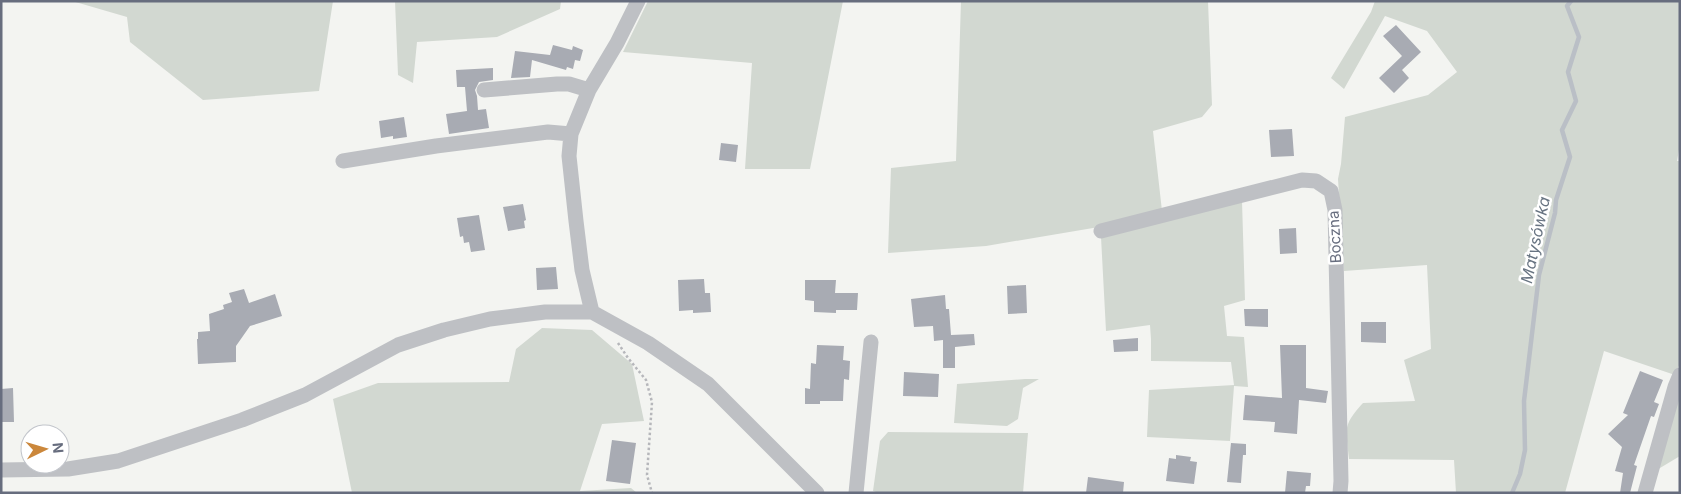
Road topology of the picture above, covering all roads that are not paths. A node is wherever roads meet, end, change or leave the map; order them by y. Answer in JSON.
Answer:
{"nodes":[{"id":1,"x":638,"y":1,"type":"edge"},
{"id":2,"x":484,"y":90,"type":"dead end"},
{"id":3,"x":589,"y":90,"type":"junction"},
{"id":4,"x":571,"y":134,"type":"junction"},
{"id":5,"x":343,"y":161,"type":"dead end"},
{"id":6,"x":1101,"y":231,"type":"dead end"},
{"id":7,"x":592,"y":312,"type":"junction"},
{"id":8,"x":871,"y":342,"type":"dead end"},
{"id":9,"x":1680,"y":375,"type":"edge"},
{"id":10,"x":1,"y":470,"type":"edge"},
{"id":11,"x":817,"y":493,"type":"edge"},
{"id":12,"x":856,"y":493,"type":"edge"},
{"id":13,"x":1340,"y":493,"type":"edge"},
{"id":14,"x":1645,"y":493,"type":"edge"}],
"edges":[{"from":1,"to":3,"type":"street"},
{"from":2,"to":3,"type":"street"},
{"from":3,"to":4,"type":"street"},
{"from":4,"to":5,"type":"street"},
{"from":4,"to":7,"type":"street"},
{"from":6,"to":13,"type":"street","name":"Boczna"},
{"from":7,"to":10,"type":"street"},
{"from":7,"to":11,"type":"street"},
{"from":8,"to":12,"type":"street"},
{"from":9,"to":14,"type":"street"}]}
